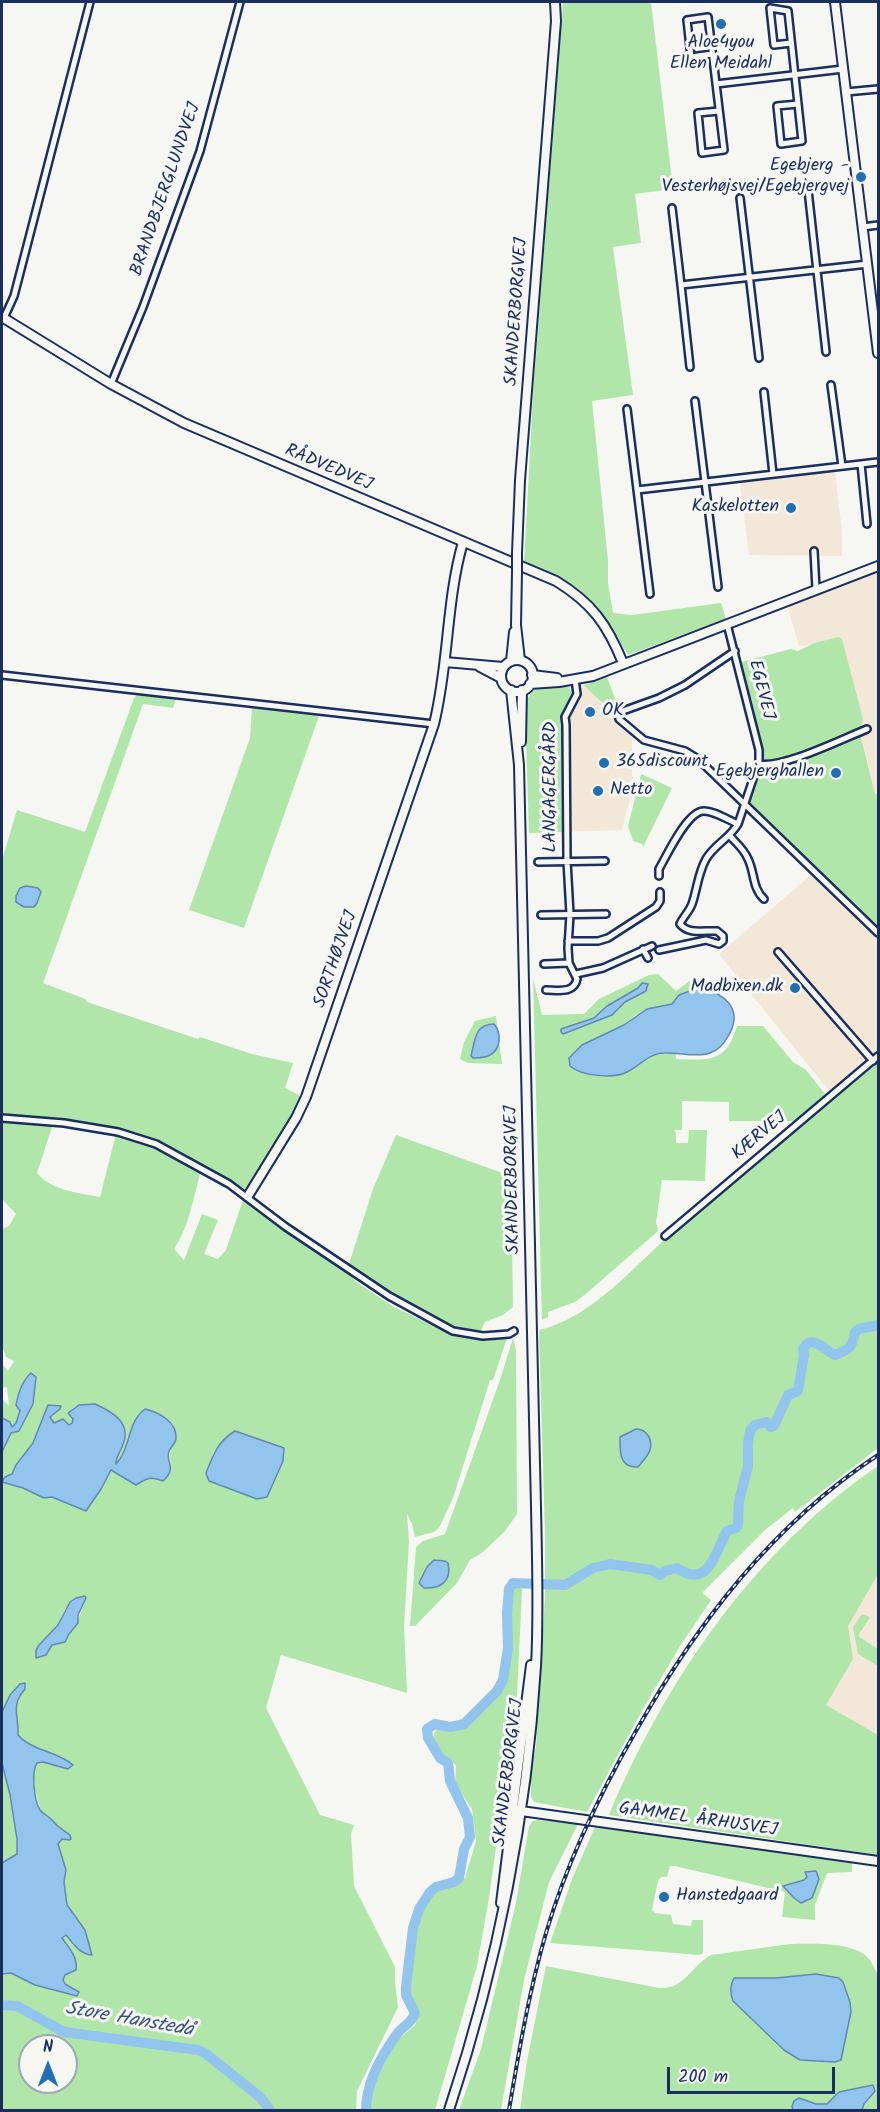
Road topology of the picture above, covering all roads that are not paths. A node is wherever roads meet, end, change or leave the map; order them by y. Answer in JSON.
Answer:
{"nodes":[{"id":1,"x":90,"y":2,"type":"edge"},
{"id":2,"x":240,"y":2,"type":"edge"},
{"id":3,"x":555,"y":2,"type":"edge"},
{"id":4,"x":835,"y":2,"type":"edge"},
{"id":5,"x":791,"y":43,"type":"junction"},
{"id":6,"x":712,"y":54,"type":"junction"},
{"id":7,"x":843,"y":69,"type":"junction"},
{"id":8,"x":795,"y":75,"type":"junction"},
{"id":9,"x":716,"y":84,"type":"junction"},
{"id":10,"x":879,"y":88,"type":"edge"},
{"id":11,"x":846,"y":92,"type":"junction"},
{"id":12,"x":798,"y":104,"type":"junction"},
{"id":13,"x":719,"y":111,"type":"junction"},
{"id":14,"x":808,"y":190,"type":"dead end"},
{"id":15,"x":740,"y":198,"type":"dead end"},
{"id":16,"x":672,"y":208,"type":"dead end"},
{"id":17,"x":879,"y":225,"type":"edge"},
{"id":18,"x":863,"y":227,"type":"junction"},
{"id":19,"x":868,"y":264,"type":"junction"},
{"id":20,"x":818,"y":270,"type":"junction"},
{"id":21,"x":749,"y":278,"type":"junction"},
{"id":22,"x":681,"y":285,"type":"junction"},
{"id":23,"x":3,"y":318,"type":"edge"},
{"id":24,"x":826,"y":352,"type":"dead end"},
{"id":25,"x":879,"y":353,"type":"edge"},
{"id":26,"x":759,"y":358,"type":"dead end"},
{"id":27,"x":690,"y":367,"type":"dead end"},
{"id":28,"x":111,"y":384,"type":"junction"},
{"id":29,"x":831,"y":385,"type":"dead end"},
{"id":30,"x":764,"y":392,"type":"dead end"},
{"id":31,"x":695,"y":401,"type":"dead end"},
{"id":32,"x":627,"y":410,"type":"dead end"},
{"id":33,"x":879,"y":462,"type":"edge"},
{"id":34,"x":861,"y":464,"type":"junction"},
{"id":35,"x":842,"y":466,"type":"junction"},
{"id":36,"x":772,"y":474,"type":"junction"},
{"id":37,"x":705,"y":482,"type":"junction"},
{"id":38,"x":637,"y":490,"type":"junction"},
{"id":39,"x":867,"y":524,"type":"dead end"},
{"id":40,"x":463,"y":542,"type":"junction"},
{"id":41,"x":814,"y":551,"type":"dead end"},
{"id":42,"x":879,"y":566,"type":"edge"},
{"id":43,"x":718,"y":586,"type":"dead end"},
{"id":44,"x":816,"y":589,"type":"junction"},
{"id":45,"x":650,"y":594,"type":"dead end"},
{"id":46,"x":728,"y":624,"type":"junction"},
{"id":47,"x":516,"y":625,"type":"junction"},
{"id":48,"x":735,"y":651,"type":"junction"},
{"id":49,"x":520,"y":660,"type":"junction"},
{"id":50,"x":511,"y":661,"type":"junction"},
{"id":51,"x":445,"y":662,"type":"junction"},
{"id":52,"x":623,"y":663,"type":"junction"},
{"id":53,"x":476,"y":665,"type":"junction"},
{"id":54,"x":503,"y":668,"type":"junction"},
{"id":55,"x":2,"y":675,"type":"edge"},
{"id":56,"x":532,"y":675,"type":"junction"},
{"id":57,"x":501,"y":678,"type":"junction"},
{"id":58,"x":575,"y":679,"type":"junction"},
{"id":59,"x":564,"y":680,"type":"junction"},
{"id":60,"x":530,"y":684,"type":"junction"},
{"id":61,"x":512,"y":690,"type":"junction"},
{"id":62,"x":522,"y":690,"type":"junction"},
{"id":63,"x":434,"y":724,"type":"junction"},
{"id":64,"x":867,"y":729,"type":"dead end"},
{"id":65,"x":759,"y":764,"type":"junction"},
{"id":66,"x":519,"y":765,"type":"junction"},
{"id":67,"x":744,"y":804,"type":"junction"},
{"id":68,"x":738,"y":824,"type":"junction"},
{"id":69,"x":730,"y":836,"type":"junction"},
{"id":70,"x":567,"y":861,"type":"junction"},
{"id":71,"x":596,"y":861,"type":"junction"},
{"id":72,"x":605,"y":861,"type":"dead end"},
{"id":73,"x":538,"y":862,"type":"dead end"},
{"id":74,"x":596,"y":869,"type":"dead end"},
{"id":75,"x":659,"y":876,"type":"dead end"},
{"id":76,"x":660,"y":892,"type":"dead end"},
{"id":77,"x":764,"y":899,"type":"dead end"},
{"id":78,"x":570,"y":914,"type":"junction"},
{"id":79,"x":606,"y":914,"type":"dead end"},
{"id":80,"x":541,"y":915,"type":"dead end"},
{"id":81,"x":879,"y":933,"type":"edge"},
{"id":82,"x":568,"y":941,"type":"junction"},
{"id":83,"x":652,"y":946,"type":"dead end"},
{"id":84,"x":644,"y":950,"type":"junction"},
{"id":85,"x":659,"y":950,"type":"dead end"},
{"id":86,"x":778,"y":952,"type":"dead end"},
{"id":87,"x":648,"y":958,"type":"dead end"},
{"id":88,"x":569,"y":963,"type":"junction"},
{"id":89,"x":544,"y":964,"type":"dead end"},
{"id":90,"x":576,"y":974,"type":"junction"},
{"id":91,"x":546,"y":990,"type":"dead end"},
{"id":92,"x":876,"y":1058,"type":"edge"},
{"id":93,"x":2,"y":1118,"type":"edge"},
{"id":94,"x":248,"y":1196,"type":"junction"},
{"id":95,"x":665,"y":1236,"type":"dead end"},
{"id":96,"x":514,"y":1331,"type":"dead end"},
{"id":97,"x":518,"y":1811,"type":"junction"},
{"id":98,"x":879,"y":1861,"type":"edge"},
{"id":99,"x":449,"y":2110,"type":"edge"}],
"edges":[{"from":1,"to":23,"type":"street"},
{"from":2,"to":28,"type":"street","name":"BRANDBJERGLUNDVEJ"},
{"from":3,"to":47,"type":"main road","name":"SKANDERBORGVEJ","bridge":true},
{"from":4,"to":7,"type":"main road"},
{"from":5,"to":5,"type":"street"},
{"from":5,"to":8,"type":"street"},
{"from":6,"to":6,"type":"street"},
{"from":6,"to":9,"type":"street"},
{"from":7,"to":8,"type":"street"},
{"from":7,"to":11,"type":"main road"},
{"from":8,"to":9,"type":"street"},
{"from":8,"to":12,"type":"street"},
{"from":9,"to":13,"type":"street"},
{"from":10,"to":11,"type":"street"},
{"from":11,"to":18,"type":"main road"},
{"from":12,"to":12,"type":"street"},
{"from":13,"to":13,"type":"street"},
{"from":14,"to":20,"type":"street"},
{"from":15,"to":21,"type":"street"},
{"from":16,"to":22,"type":"street"},
{"from":17,"to":18,"type":"street"},
{"from":18,"to":19,"type":"main road"},
{"from":19,"to":20,"type":"street"},
{"from":19,"to":25,"type":"main road"},
{"from":20,"to":21,"type":"street"},
{"from":20,"to":24,"type":"street"},
{"from":21,"to":22,"type":"street"},
{"from":21,"to":26,"type":"street"},
{"from":22,"to":27,"type":"street"},
{"from":23,"to":28,"type":"main road","name":"RÅDVEDVEJ"},
{"from":28,"to":40,"type":"main road","name":"RÅDVEDVEJ"},
{"from":29,"to":35,"type":"street"},
{"from":30,"to":36,"type":"street"},
{"from":31,"to":37,"type":"street"},
{"from":32,"to":38,"type":"street"},
{"from":33,"to":34,"type":"street"},
{"from":34,"to":35,"type":"street"},
{"from":34,"to":39,"type":"street"},
{"from":35,"to":36,"type":"street"},
{"from":36,"to":37,"type":"street"},
{"from":37,"to":38,"type":"street"},
{"from":37,"to":43,"type":"street"},
{"from":38,"to":45,"type":"street"},
{"from":40,"to":51,"type":"main road","name":"SORTHØJVEJ"},
{"from":40,"to":52,"type":"main road","name":"RÅDVEDVEJ"},
{"from":41,"to":44,"type":"street"},
{"from":42,"to":44,"type":"main road"},
{"from":44,"to":46,"type":"main road"},
{"from":46,"to":48,"type":"street","name":"EGEVEJ"},
{"from":46,"to":52,"type":"main road"},
{"from":47,"to":49,"type":"main road","name":"SKANDERBORGVEJ"},
{"from":47,"to":50,"type":"main road","name":"SKANDERBORGVEJ"},
{"from":48,"to":65,"type":"street","name":"EGEVEJ"},
{"from":48,"to":67,"type":"street"},
{"from":49,"to":50,"type":"main road"},
{"from":49,"to":56,"type":"main road"},
{"from":50,"to":54,"type":"main road"},
{"from":51,"to":53,"type":"main road"},
{"from":51,"to":63,"type":"main road","name":"SORTHØJVEJ"},
{"from":52,"to":58,"type":"main road"},
{"from":53,"to":54,"type":"main road"},
{"from":53,"to":57,"type":"main road"},
{"from":54,"to":57,"type":"main road"},
{"from":55,"to":63,"type":"street"},
{"from":56,"to":59,"type":"main road"},
{"from":56,"to":60,"type":"main road"},
{"from":57,"to":61,"type":"main road"},
{"from":58,"to":59,"type":"main road"},
{"from":58,"to":70,"type":"street","name":"LANGAGERGÅRD"},
{"from":59,"to":60,"type":"main road"},
{"from":60,"to":62,"type":"main road"},
{"from":61,"to":62,"type":"main road"},
{"from":61,"to":66,"type":"main road","name":"SKANDERBORGVEJ"},
{"from":62,"to":66,"type":"main road","name":"SKANDERBORGVEJ"},
{"from":63,"to":94,"type":"main road","name":"SORTHØJVEJ"},
{"from":64,"to":65,"type":"street"},
{"from":65,"to":67,"type":"street","name":"EGEVEJ"},
{"from":66,"to":97,"type":"main road","name":"SKANDERBORGVEJ"},
{"from":67,"to":68,"type":"street","name":"EGEVEJ"},
{"from":67,"to":81,"type":"street"},
{"from":68,"to":69,"type":"street","name":"EGEVEJ"},
{"from":68,"to":75,"type":"street"},
{"from":69,"to":77,"type":"street"},
{"from":69,"to":85,"type":"street","name":"EGEVEJ"},
{"from":70,"to":71,"type":"street","name":"LANGAGERGÅRD"},
{"from":70,"to":73,"type":"street","name":"LANGAGERGÅRD"},
{"from":70,"to":78,"type":"street","name":"LANGAGERGÅRD"},
{"from":71,"to":72,"type":"street","name":"LANGAGERGÅRD"},
{"from":71,"to":74,"type":"street"},
{"from":76,"to":82,"type":"street"},
{"from":78,"to":79,"type":"street"},
{"from":78,"to":80,"type":"street"},
{"from":78,"to":82,"type":"street","name":"LANGAGERGÅRD"},
{"from":82,"to":88,"type":"street","name":"LANGAGERGÅRD"},
{"from":83,"to":84,"type":"street"},
{"from":84,"to":87,"type":"street"},
{"from":84,"to":90,"type":"street"},
{"from":86,"to":92,"type":"street","name":"KÆRVEJ"},
{"from":88,"to":89,"type":"street"},
{"from":88,"to":90,"type":"street","name":"LANGAGERGÅRD"},
{"from":90,"to":91,"type":"street"},
{"from":92,"to":95,"type":"street","name":"KÆRVEJ"},
{"from":93,"to":94,"type":"street"},
{"from":94,"to":96,"type":"street"},
{"from":97,"to":98,"type":"main road","name":"GAMMEL ÅRHUSVEJ"},
{"from":97,"to":99,"type":"main road","name":"SKANDERBORGVEJ"}]}
